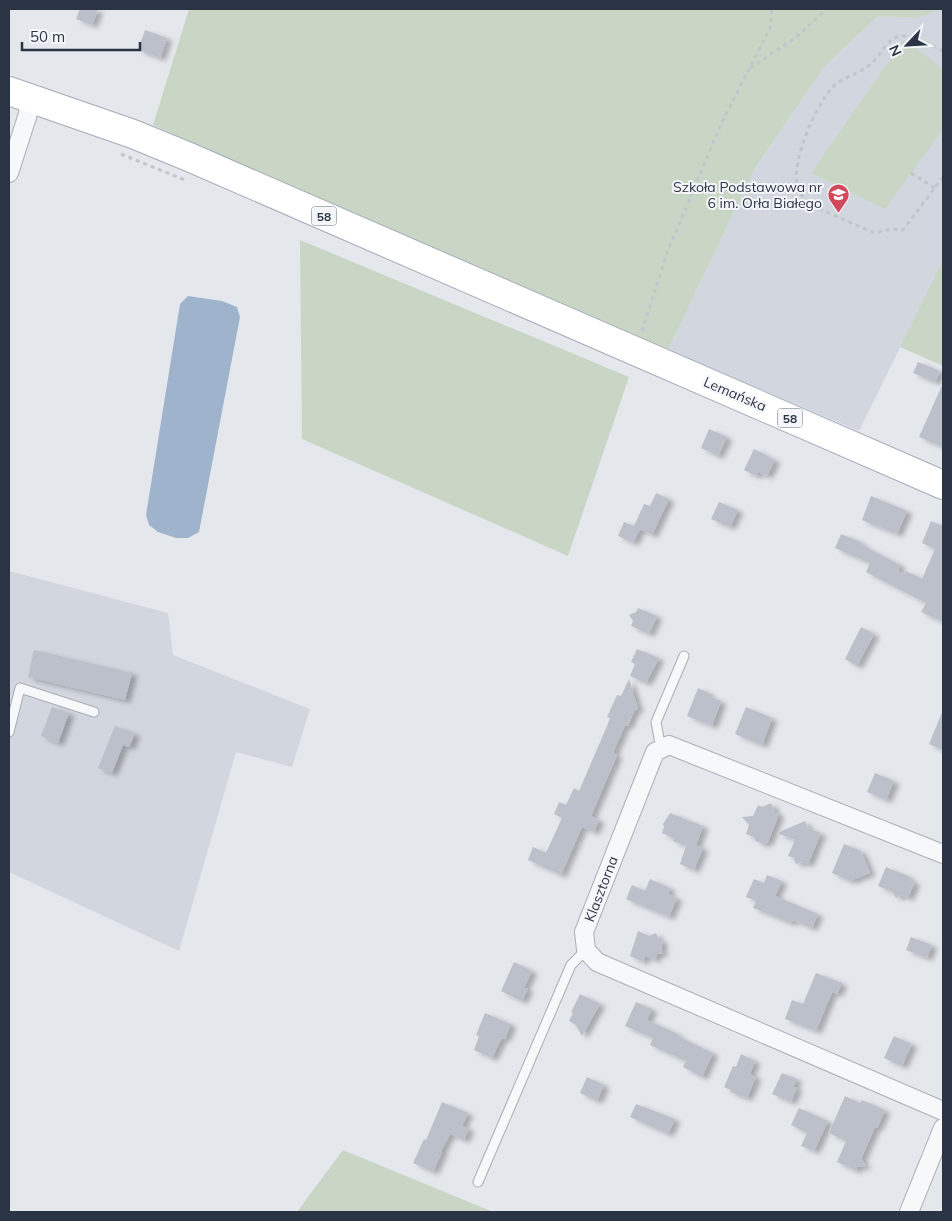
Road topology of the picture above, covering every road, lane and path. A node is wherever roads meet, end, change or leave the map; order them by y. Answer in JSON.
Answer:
{"nodes":[{"id":1,"x":772,"y":9,"type":"edge"},
{"id":2,"x":827,"y":9,"type":"edge"},
{"id":3,"x":943,"y":51,"type":"edge"},
{"id":4,"x":749,"y":68,"type":"junction"},
{"id":5,"x":20,"y":94,"type":"edge"},
{"id":6,"x":9,"y":173,"type":"edge"},
{"id":7,"x":911,"y":173,"type":"dead end"},
{"id":8,"x":943,"y":177,"type":"edge"},
{"id":9,"x":935,"y":188,"type":"junction"},
{"id":10,"x":636,"y":351,"type":"junction"},
{"id":11,"x":943,"y":484,"type":"edge"},
{"id":12,"x":684,"y":656,"type":"dead end"},
{"id":13,"x":94,"y":712,"type":"dead end"},
{"id":14,"x":9,"y":732,"type":"edge"},
{"id":15,"x":661,"y":749,"type":"junction"},
{"id":16,"x":943,"y":854,"type":"edge"},
{"id":17,"x":586,"y":950,"type":"junction"},
{"id":18,"x":943,"y":1112,"type":"edge"},
{"id":19,"x":943,"y":1128,"type":"edge"},
{"id":20,"x":478,"y":1182,"type":"dead end"},
{"id":21,"x":909,"y":1212,"type":"edge"}],
"edges":[{"from":1,"to":4,"type":"path"},
{"from":2,"to":4,"type":"path"},
{"from":3,"to":9,"type":"path"},
{"from":4,"to":10,"type":"path"},
{"from":5,"to":6,"type":"street"},
{"from":5,"to":10,"type":"main road","number":"58"},
{"from":7,"to":9,"type":"path"},
{"from":8,"to":9,"type":"path"},
{"from":10,"to":11,"type":"main road","name":"Lemańska","number":"58"},
{"from":12,"to":15,"type":"lane"},
{"from":13,"to":14,"type":"lane"},
{"from":15,"to":16,"type":"street"},
{"from":15,"to":17,"type":"street","name":"Klasztorna"},
{"from":17,"to":18,"type":"street"},
{"from":17,"to":20,"type":"lane"},
{"from":19,"to":21,"type":"street"}]}
